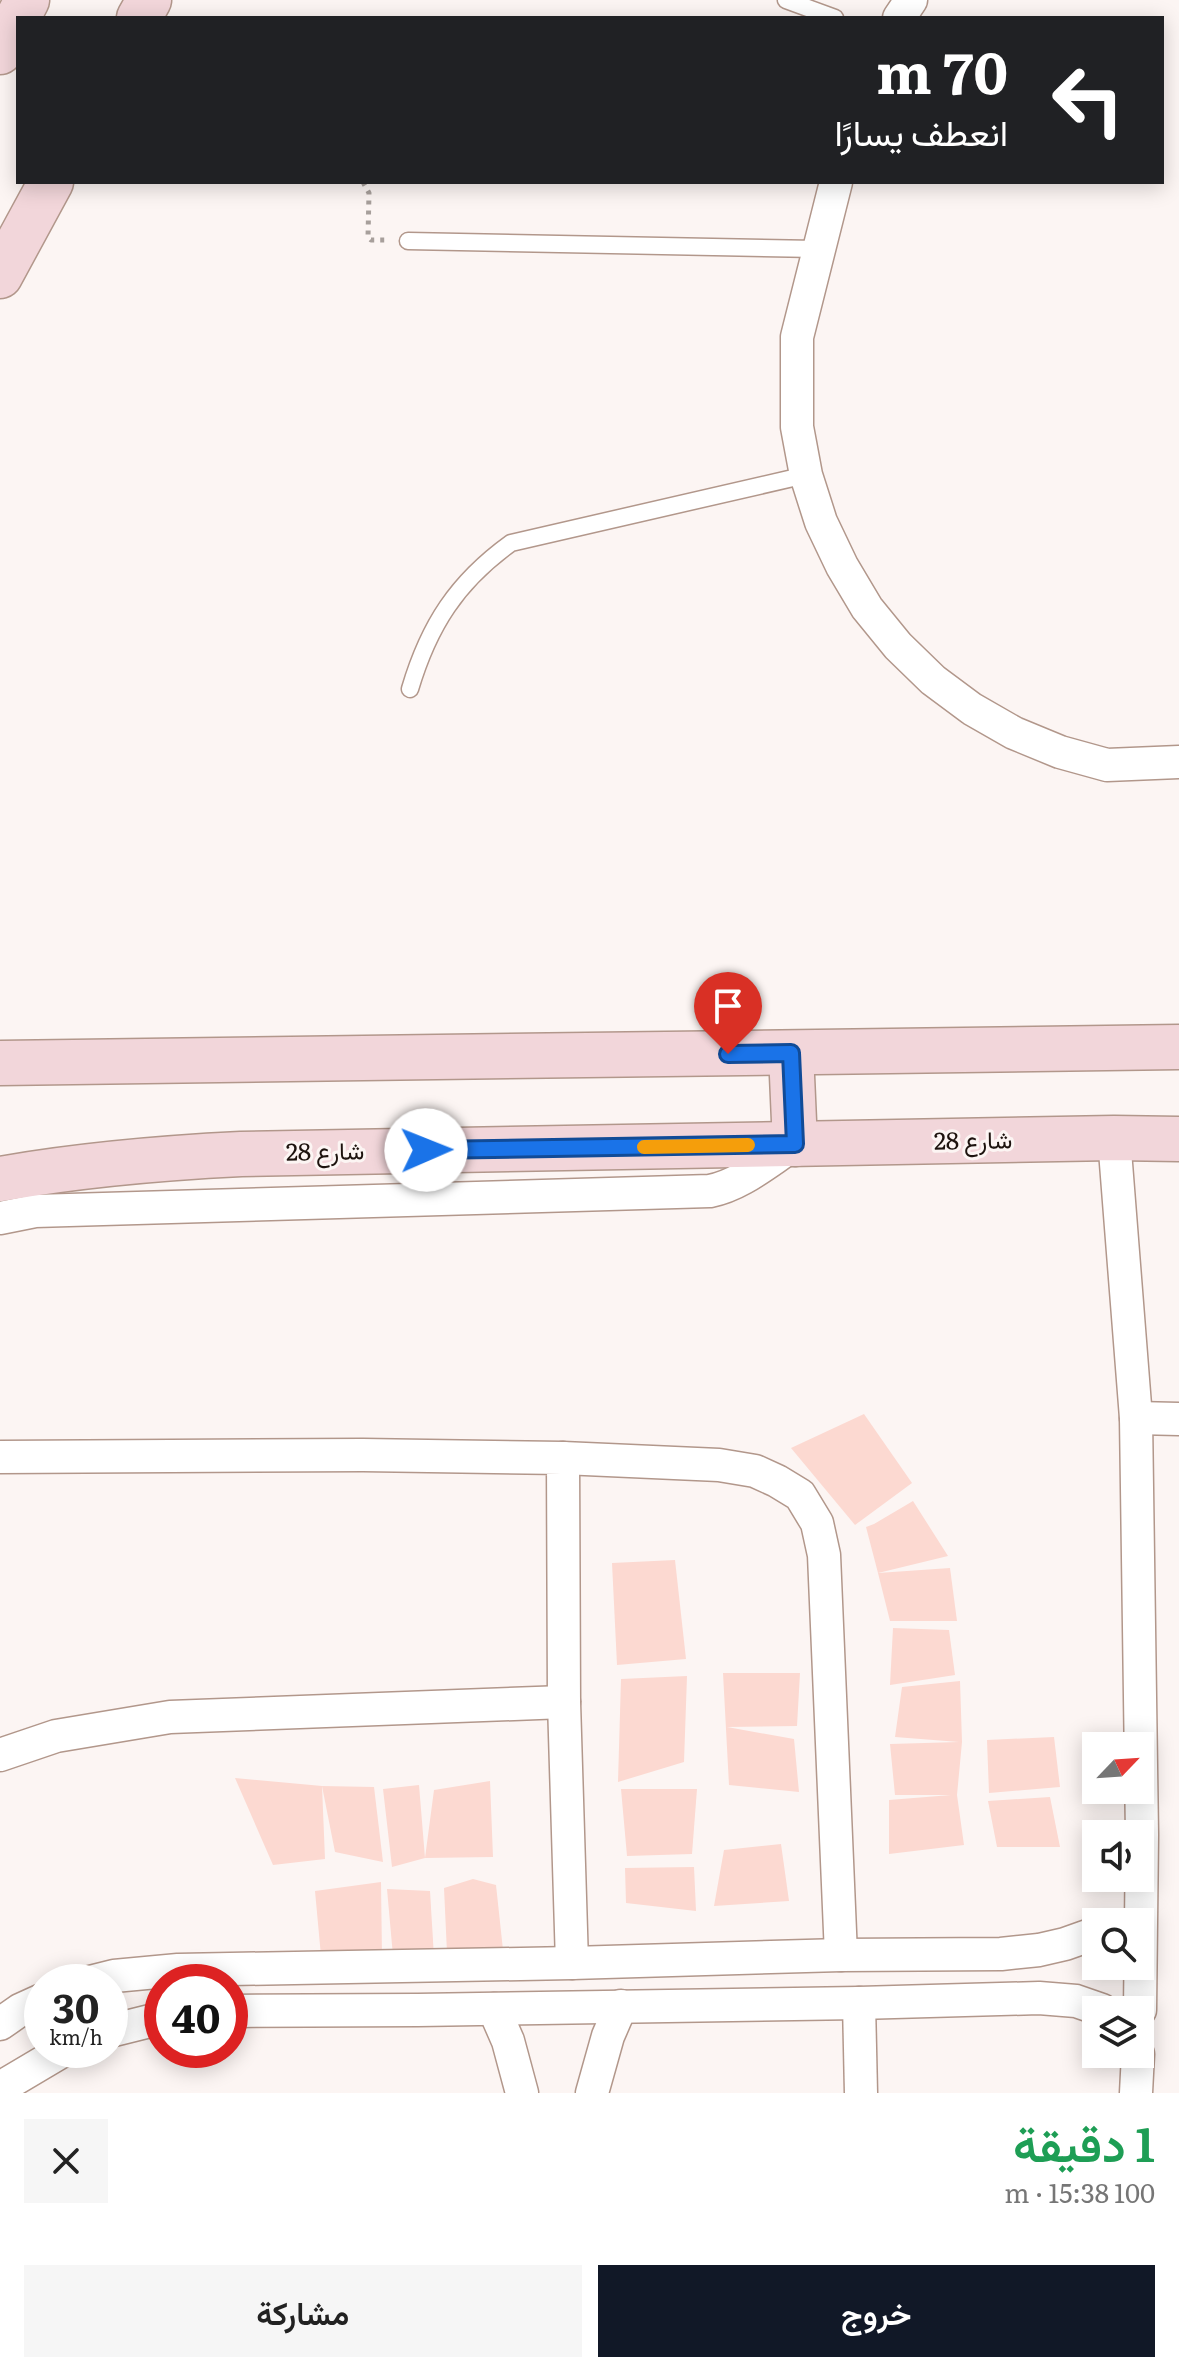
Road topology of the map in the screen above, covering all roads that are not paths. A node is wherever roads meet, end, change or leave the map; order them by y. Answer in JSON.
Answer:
{"nodes":[{"id":1,"x":786,"y":0,"type":"edge"},
{"id":2,"x":830,"y":16,"type":"edge"},
{"id":3,"x":16,"y":21,"type":"edge"},
{"id":4,"x":0,"y":52,"type":"edge"},
{"id":5,"x":50,"y":184,"type":"edge"},
{"id":6,"x":835,"y":184,"type":"edge"},
{"id":7,"x":408,"y":241,"type":"road end"},
{"id":8,"x":817,"y":249,"type":"junction"},
{"id":9,"x":0,"y":276,"type":"edge"},
{"id":10,"x":806,"y":475,"type":"junction"},
{"id":11,"x":410,"y":689,"type":"dead end"},
{"id":12,"x":1179,"y":762,"type":"edge"},
{"id":13,"x":1179,"y":1047,"type":"edge"},
{"id":14,"x":791,"y":1053,"type":"junction"},
{"id":15,"x":0,"y":1063,"type":"edge"},
{"id":16,"x":1114,"y":1138,"type":"junction"},
{"id":17,"x":1179,"y":1139,"type":"edge"},
{"id":18,"x":795,"y":1144,"type":"junction"},
{"id":19,"x":0,"y":1188,"type":"edge"},
{"id":20,"x":1136,"y":1418,"type":"junction"},
{"id":21,"x":1179,"y":1419,"type":"edge"},
{"id":22,"x":0,"y":1457,"type":"edge"},
{"id":23,"x":563,"y":1458,"type":"junction"},
{"id":24,"x":564,"y":1702,"type":"junction"},
{"id":25,"x":0,"y":1755,"type":"edge"},
{"id":26,"x":1133,"y":1908,"type":"edge"},
{"id":27,"x":1082,"y":1937,"type":"edge"},
{"id":28,"x":841,"y":1955,"type":"junction"},
{"id":29,"x":572,"y":1963,"type":"junction"},
{"id":30,"x":128,"y":1975,"type":"edge"},
{"id":31,"x":859,"y":2003,"type":"junction"},
{"id":32,"x":1082,"y":2003,"type":"edge"},
{"id":33,"x":621,"y":2006,"type":"junction"},
{"id":34,"x":24,"y":2008,"type":"edge"},
{"id":35,"x":494,"y":2009,"type":"junction"},
{"id":36,"x":248,"y":2011,"type":"edge"},
{"id":37,"x":0,"y":2024,"type":"edge"},
{"id":38,"x":35,"y":2068,"type":"edge"},
{"id":39,"x":1137,"y":2068,"type":"edge"},
{"id":40,"x":0,"y":2090,"type":"edge"},
{"id":41,"x":522,"y":2093,"type":"edge"},
{"id":42,"x":592,"y":2093,"type":"edge"},
{"id":43,"x":861,"y":2093,"type":"edge"},
{"id":44,"x":1136,"y":2093,"type":"edge"}],
"edges":[{"from":1,"to":2,"type":"lane"},
{"from":3,"to":4,"type":"street"},
{"from":5,"to":9,"type":"street"},
{"from":6,"to":8,"type":"street"},
{"from":7,"to":8,"type":"lane"},
{"from":8,"to":10,"type":"street"},
{"from":10,"to":11,"type":"lane"},
{"from":10,"to":12,"type":"street"},
{"from":13,"to":14,"type":"street"},
{"from":14,"to":15,"type":"street"},
{"from":14,"to":18,"type":"street"},
{"from":16,"to":17,"type":"street","name":"شارع 28"},
{"from":16,"to":18,"type":"street","name":"شارع 28"},
{"from":16,"to":20,"type":"street"},
{"from":18,"to":19,"type":"street","name":"شارع 28"},
{"from":20,"to":21,"type":"street"},
{"from":20,"to":26,"type":"street"},
{"from":22,"to":23,"type":"street"},
{"from":23,"to":24,"type":"street"},
{"from":23,"to":28,"type":"street"},
{"from":24,"to":25,"type":"street"},
{"from":24,"to":29,"type":"street"},
{"from":27,"to":28,"type":"street"},
{"from":28,"to":29,"type":"street"},
{"from":29,"to":30,"type":"street"},
{"from":31,"to":32,"type":"street"},
{"from":31,"to":33,"type":"street"},
{"from":31,"to":43,"type":"street"},
{"from":33,"to":35,"type":"street"},
{"from":33,"to":42,"type":"street"},
{"from":34,"to":37,"type":"street"},
{"from":35,"to":36,"type":"street"},
{"from":35,"to":41,"type":"street"},
{"from":38,"to":40,"type":"street"},
{"from":39,"to":44,"type":"street"}]}
